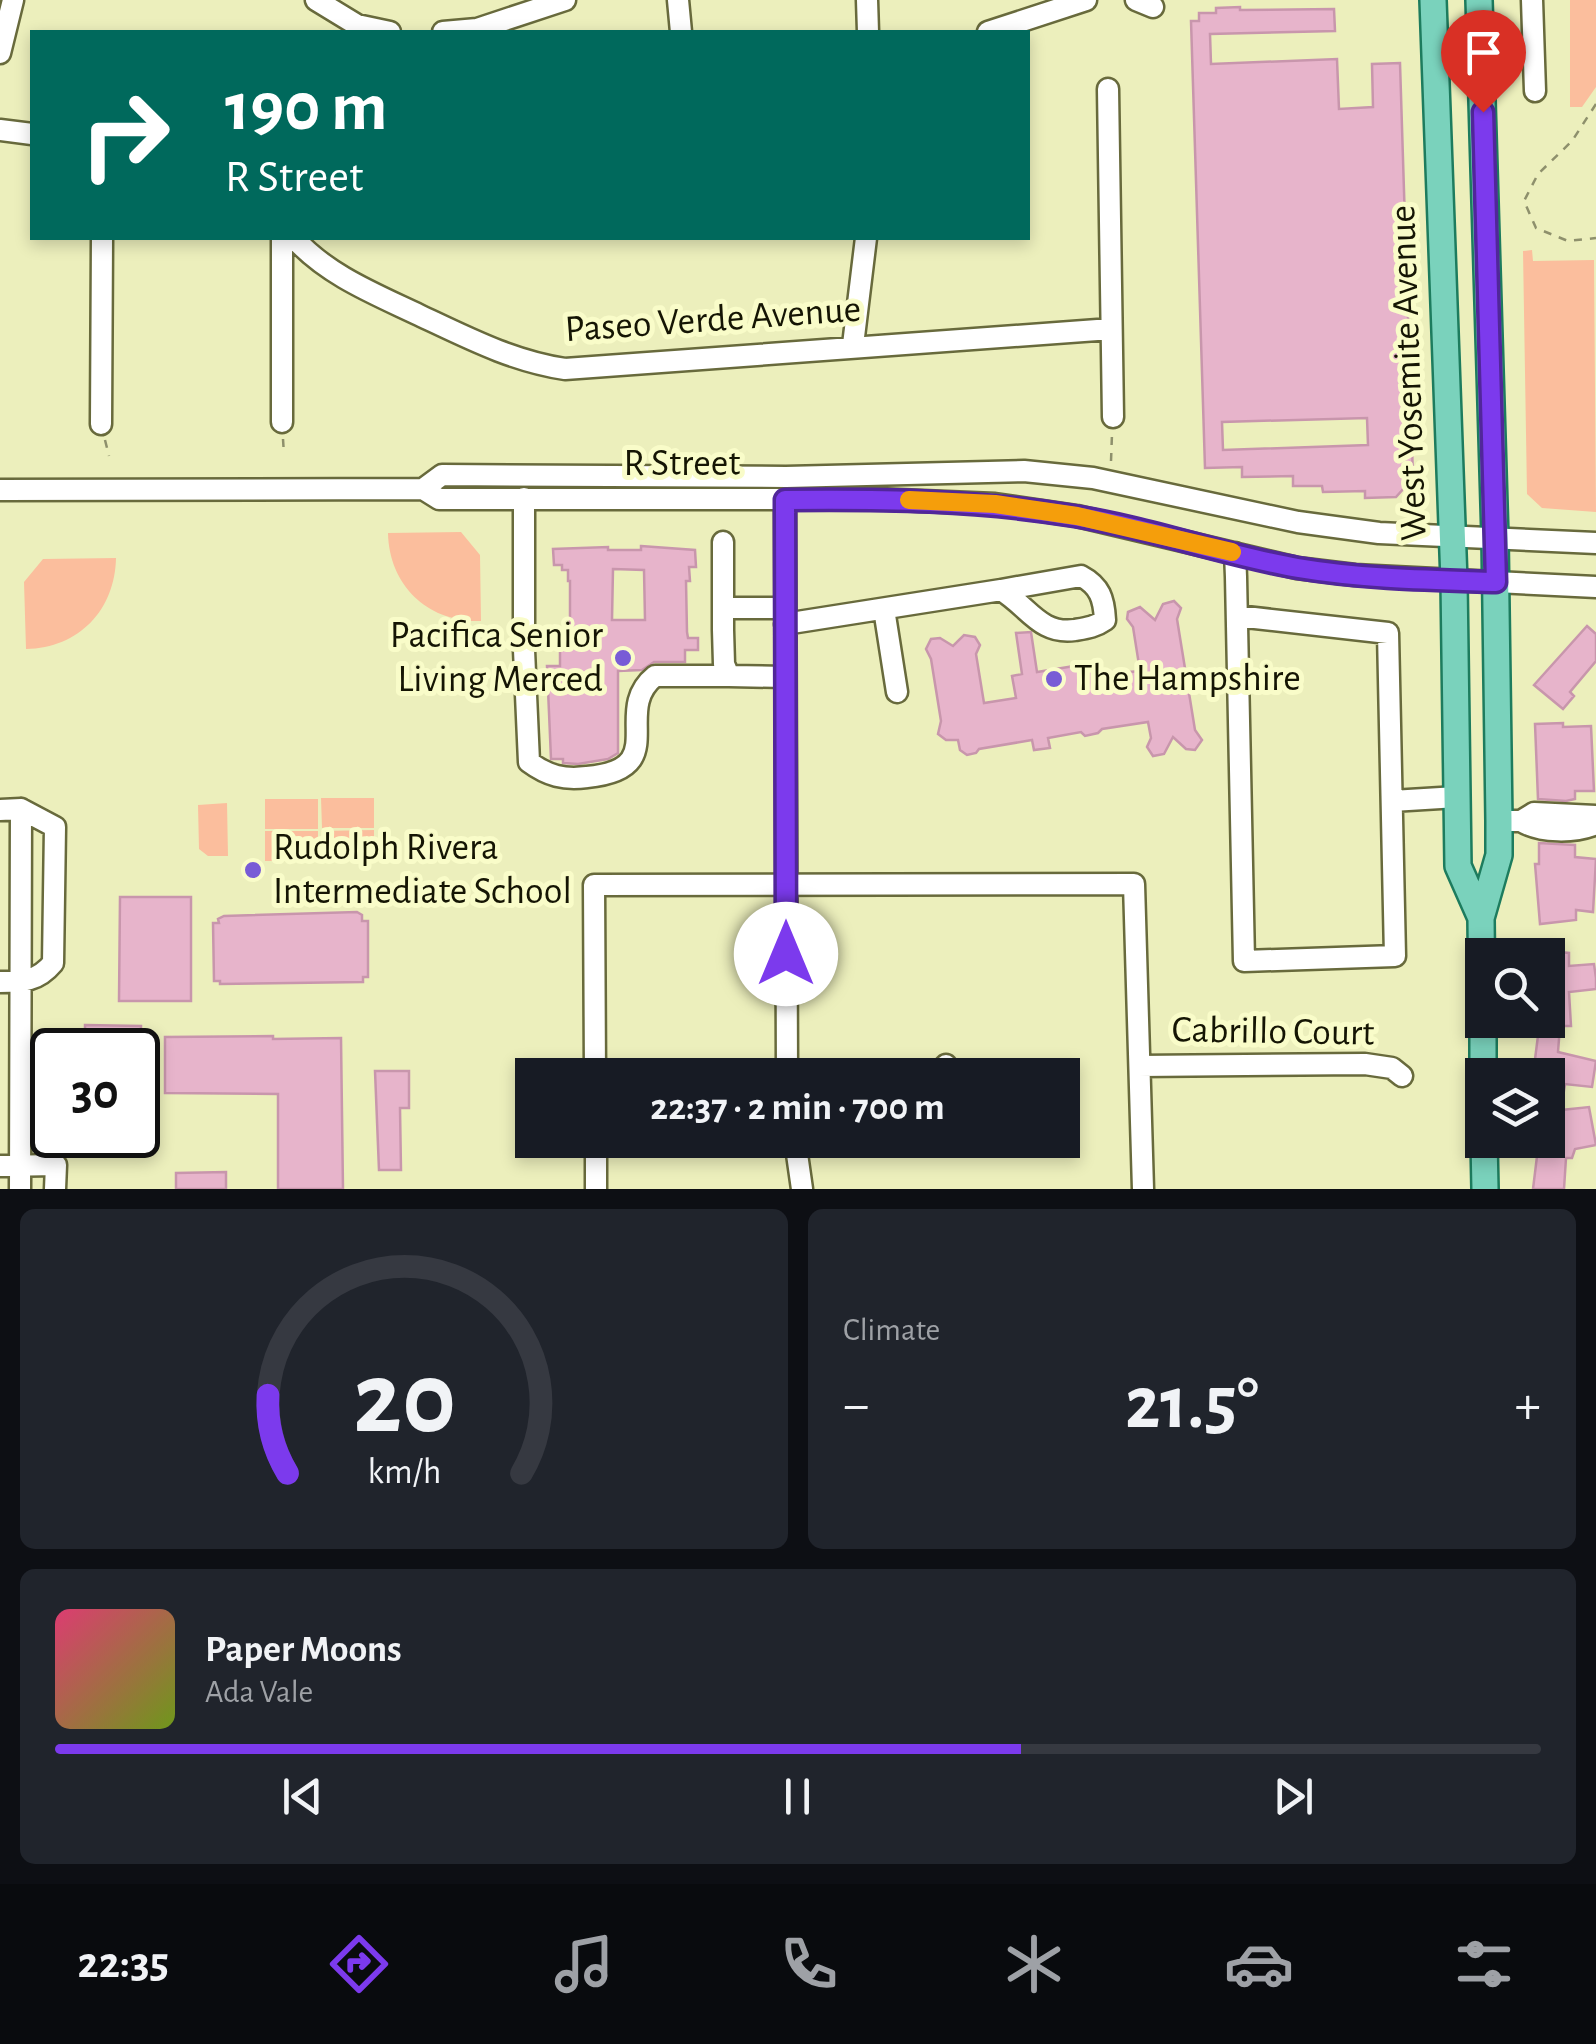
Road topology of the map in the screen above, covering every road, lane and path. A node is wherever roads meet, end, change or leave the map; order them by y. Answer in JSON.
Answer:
{"nodes":[{"id":1,"x":13,"y":0,"type":"edge"},
{"id":2,"x":316,"y":0,"type":"edge"},
{"id":3,"x":564,"y":0,"type":"edge"},
{"id":4,"x":678,"y":0,"type":"edge"},
{"id":5,"x":867,"y":0,"type":"edge"},
{"id":6,"x":1086,"y":0,"type":"edge"},
{"id":7,"x":1433,"y":0,"type":"edge"},
{"id":8,"x":1479,"y":0,"type":"edge"},
{"id":9,"x":1532,"y":0,"type":"edge"},
{"id":10,"x":381,"y":30,"type":"edge"},
{"id":11,"x":480,"y":30,"type":"edge"},
{"id":12,"x":681,"y":30,"type":"edge"},
{"id":13,"x":868,"y":30,"type":"edge"},
{"id":14,"x":994,"y":30,"type":"edge"},
{"id":15,"x":0,"y":53,"type":"edge"},
{"id":16,"x":1108,"y":89,"type":"dead end"},
{"id":17,"x":1535,"y":91,"type":"dead end"},
{"id":18,"x":1596,"y":104,"type":"edge"},
{"id":19,"x":0,"y":130,"type":"edge"},
{"id":20,"x":30,"y":134,"type":"edge"},
{"id":21,"x":1596,"y":238,"type":"edge"},
{"id":22,"x":102,"y":240,"type":"edge"},
{"id":23,"x":282,"y":240,"type":"edge"},
{"id":24,"x":296,"y":240,"type":"edge"},
{"id":25,"x":866,"y":240,"type":"edge"},
{"id":26,"x":1111,"y":329,"type":"junction"},
{"id":27,"x":853,"y":345,"type":"junction"},
{"id":28,"x":1113,"y":417,"type":"joint"},
{"id":29,"x":282,"y":422,"type":"dead end"},
{"id":30,"x":101,"y":424,"type":"dead end"},
{"id":31,"x":1111,"y":461,"type":"dead end"},
{"id":32,"x":423,"y":489,"type":"junction"},
{"id":33,"x":0,"y":490,"type":"edge"},
{"id":34,"x":524,"y":498,"type":"junction"},
{"id":35,"x":785,"y":500,"type":"junction"},
{"id":36,"x":1452,"y":536,"type":"junction"},
{"id":37,"x":1495,"y":538,"type":"junction"},
{"id":38,"x":722,"y":542,"type":"dead end"},
{"id":39,"x":1596,"y":542,"type":"edge"},
{"id":40,"x":1235,"y":553,"type":"junction"},
{"id":41,"x":1454,"y":581,"type":"junction"},
{"id":42,"x":1496,"y":582,"type":"junction"},
{"id":43,"x":1596,"y":587,"type":"edge"},
{"id":44,"x":1001,"y":590,"type":"junction"},
{"id":45,"x":725,"y":608,"type":"junction"},
{"id":46,"x":884,"y":609,"type":"junction"},
{"id":47,"x":785,"y":616,"type":"junction"},
{"id":48,"x":1236,"y":616,"type":"junction"},
{"id":49,"x":729,"y":676,"type":"junction"},
{"id":50,"x":785,"y":677,"type":"junction"},
{"id":51,"x":898,"y":692,"type":"dead end"},
{"id":52,"x":1457,"y":797,"type":"junction"},
{"id":53,"x":1392,"y":801,"type":"junction"},
{"id":54,"x":10,"y":810,"type":"edge"},
{"id":55,"x":1596,"y":820,"type":"edge"},
{"id":56,"x":1510,"y":821,"type":"junction"},
{"id":57,"x":786,"y":885,"type":"junction"},
{"id":58,"x":1481,"y":918,"type":"junction"},
{"id":59,"x":1481,"y":938,"type":"edge"},
{"id":60,"x":11,"y":982,"type":"edge"},
{"id":61,"x":595,"y":1058,"type":"edge"},
{"id":62,"x":787,"y":1058,"type":"edge"},
{"id":63,"x":1140,"y":1066,"type":"junction"},
{"id":64,"x":1402,"y":1076,"type":"dead end"},
{"id":65,"x":596,"y":1158,"type":"edge"},
{"id":66,"x":797,"y":1158,"type":"edge"},
{"id":67,"x":1484,"y":1158,"type":"edge"},
{"id":68,"x":10,"y":1166,"type":"edge"},
{"id":69,"x":20,"y":1189,"type":"edge"},
{"id":70,"x":56,"y":1189,"type":"edge"},
{"id":71,"x":596,"y":1189,"type":"edge"},
{"id":72,"x":802,"y":1189,"type":"edge"},
{"id":73,"x":1143,"y":1189,"type":"edge"},
{"id":74,"x":1485,"y":1189,"type":"edge"}],
"edges":[{"from":1,"to":15,"type":"street"},
{"from":2,"to":10,"type":"street"},
{"from":3,"to":11,"type":"street"},
{"from":4,"to":12,"type":"street"},
{"from":5,"to":13,"type":"street"},
{"from":6,"to":14,"type":"street"},
{"from":7,"to":36,"type":"main road","name":"West Yosemite Avenue"},
{"from":8,"to":37,"type":"main road","name":"West Yosemite Avenue"},
{"from":9,"to":17,"type":"street"},
{"from":16,"to":26,"type":"street"},
{"from":18,"to":21,"type":"path"},
{"from":19,"to":20,"type":"street"},
{"from":22,"to":30,"type":"street"},
{"from":23,"to":29,"type":"street"},
{"from":24,"to":27,"type":"street","name":"Paseo Verde Avenue"},
{"from":25,"to":27,"type":"street"},
{"from":26,"to":27,"type":"street","name":"Paseo Verde Avenue"},
{"from":26,"to":28,"type":"street"},
{"from":28,"to":31,"type":"path"},
{"from":32,"to":33,"type":"street","name":"R Street"},
{"from":32,"to":34,"type":"street","name":"R Street"},
{"from":32,"to":36,"type":"street","name":"R Street"},
{"from":34,"to":35,"type":"street","name":"R Street"},
{"from":34,"to":49,"type":"street"},
{"from":35,"to":40,"type":"street","name":"R Street"},
{"from":35,"to":47,"type":"street"},
{"from":36,"to":37,"type":"street","name":"R Street"},
{"from":36,"to":41,"type":"main road","name":"West Yosemite Avenue"},
{"from":37,"to":39,"type":"street","name":"R Street"},
{"from":37,"to":42,"type":"main road","name":"West Yosemite Avenue"},
{"from":38,"to":45,"type":"street"},
{"from":40,"to":41,"type":"street","name":"R Street"},
{"from":40,"to":48,"type":"street"},
{"from":41,"to":42,"type":"street","name":"R Street"},
{"from":41,"to":52,"type":"main road","name":"West Yosemite Avenue"},
{"from":42,"to":43,"type":"street","name":"R Street"},
{"from":42,"to":56,"type":"main road","name":"West Yosemite Avenue"},
{"from":44,"to":44,"type":"street"},
{"from":44,"to":46,"type":"street"},
{"from":45,"to":47,"type":"street"},
{"from":45,"to":49,"type":"street"},
{"from":46,"to":47,"type":"street"},
{"from":46,"to":51,"type":"street"},
{"from":47,"to":50,"type":"street"},
{"from":48,"to":53,"type":"street"},
{"from":48,"to":53,"type":"street"},
{"from":49,"to":50,"type":"street"},
{"from":50,"to":57,"type":"street"},
{"from":52,"to":53,"type":"street"},
{"from":52,"to":58,"type":"main road","name":"West Yosemite Avenue"},
{"from":54,"to":60,"type":"street"},
{"from":54,"to":60,"type":"street"},
{"from":55,"to":56,"type":"street"},
{"from":56,"to":58,"type":"main road","name":"West Yosemite Avenue"},
{"from":57,"to":61,"type":"street"},
{"from":57,"to":62,"type":"street"},
{"from":57,"to":63,"type":"street"},
{"from":58,"to":59,"type":"main road","name":"West Yosemite Avenue"},
{"from":60,"to":68,"type":"street"},
{"from":63,"to":64,"type":"street","name":"Cabrillo Court"},
{"from":63,"to":73,"type":"street"},
{"from":65,"to":71,"type":"street"},
{"from":66,"to":72,"type":"street"},
{"from":67,"to":74,"type":"main road"},
{"from":68,"to":69,"type":"street"},
{"from":68,"to":70,"type":"street"}]}
